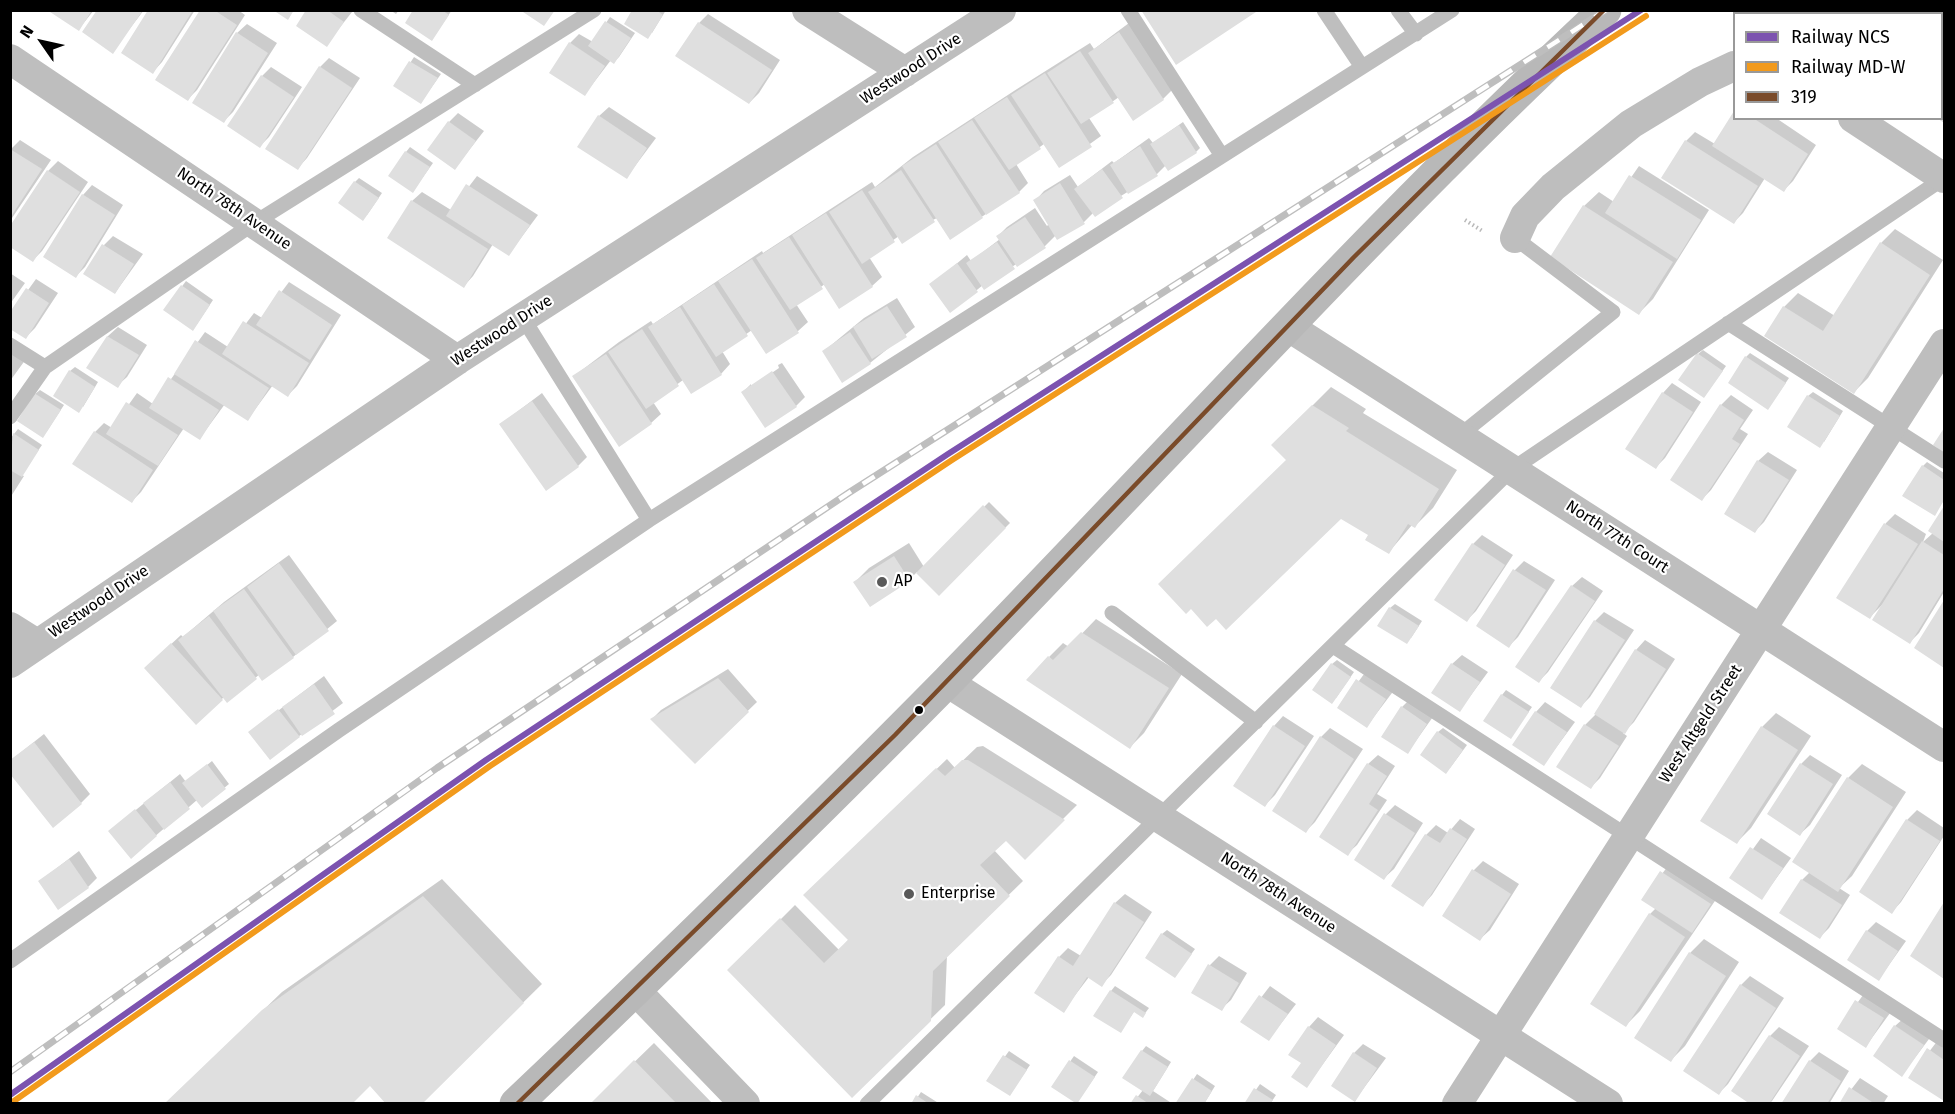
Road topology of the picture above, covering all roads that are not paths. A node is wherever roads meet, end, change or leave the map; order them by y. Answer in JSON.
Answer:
{"nodes":[{"id":1,"x":361,"y":10,"type":"edge"},
{"id":2,"x":594,"y":10,"type":"edge"},
{"id":3,"x":807,"y":10,"type":"edge"},
{"id":4,"x":1001,"y":10,"type":"edge"},
{"id":5,"x":1128,"y":10,"type":"edge"},
{"id":6,"x":1324,"y":10,"type":"edge"},
{"id":7,"x":1398,"y":10,"type":"edge"},
{"id":8,"x":1452,"y":10,"type":"edge"},
{"id":9,"x":1605,"y":10,"type":"edge"},
{"id":10,"x":1416,"y":34,"type":"junction"},
{"id":11,"x":10,"y":58,"type":"edge"},
{"id":12,"x":1733,"y":66,"type":"edge"},
{"id":13,"x":1362,"y":68,"type":"junction"},
{"id":14,"x":905,"y":72,"type":"junction"},
{"id":15,"x":475,"y":85,"type":"junction"},
{"id":16,"x":1856,"y":120,"type":"edge"},
{"id":17,"x":1222,"y":156,"type":"junction"},
{"id":18,"x":1944,"y":178,"type":"edge"},
{"id":19,"x":254,"y":223,"type":"junction"},
{"id":20,"x":1515,"y":238,"type":"joint"},
{"id":21,"x":523,"y":318,"type":"junction"},
{"id":22,"x":1728,"y":323,"type":"junction"},
{"id":23,"x":1289,"y":327,"type":"junction"},
{"id":24,"x":1944,"y":344,"type":"edge"},
{"id":25,"x":10,"y":345,"type":"edge"},
{"id":26,"x":457,"y":360,"type":"junction"},
{"id":27,"x":45,"y":367,"type":"junction"},
{"id":28,"x":10,"y":417,"type":"edge"},
{"id":29,"x":1891,"y":427,"type":"junction"},
{"id":30,"x":1459,"y":436,"type":"junction"},
{"id":31,"x":1944,"y":461,"type":"edge"},
{"id":32,"x":1511,"y":470,"type":"junction"},
{"id":33,"x":649,"y":519,"type":"junction"},
{"id":34,"x":1112,"y":613,"type":"dead end"},
{"id":35,"x":10,"y":627,"type":"edge"},
{"id":36,"x":1761,"y":630,"type":"junction"},
{"id":37,"x":37,"y":644,"type":"junction"},
{"id":38,"x":1332,"y":646,"type":"junction"},
{"id":39,"x":10,"y":663,"type":"edge"},
{"id":40,"x":947,"y":682,"type":"junction"},
{"id":41,"x":1256,"y":722,"type":"junction"},
{"id":42,"x":1944,"y":747,"type":"edge"},
{"id":43,"x":1160,"y":818,"type":"junction"},
{"id":44,"x":1627,"y":838,"type":"junction"},
{"id":45,"x":10,"y":961,"type":"edge"},
{"id":46,"x":635,"y":990,"type":"junction"},
{"id":47,"x":1501,"y":1035,"type":"junction"},
{"id":48,"x":1944,"y":1040,"type":"edge"},
{"id":49,"x":516,"y":1104,"type":"edge"},
{"id":50,"x":745,"y":1104,"type":"edge"},
{"id":51,"x":867,"y":1104,"type":"edge"},
{"id":52,"x":1457,"y":1104,"type":"edge"},
{"id":53,"x":1608,"y":1104,"type":"edge"}],
"edges":[{"from":1,"to":15,"type":"lane"},
{"from":2,"to":15,"type":"lane"},
{"from":3,"to":14,"type":"street"},
{"from":4,"to":14,"type":"street","name":"Westwood Drive"},
{"from":5,"to":17,"type":"lane"},
{"from":6,"to":13,"type":"lane"},
{"from":7,"to":10,"type":"lane"},
{"from":8,"to":10,"type":"lane"},
{"from":9,"to":23,"type":"main road"},
{"from":10,"to":13,"type":"lane"},
{"from":11,"to":19,"type":"street","name":"North 78th Avenue"},
{"from":12,"to":20,"type":"street"},
{"from":13,"to":17,"type":"lane"},
{"from":14,"to":21,"type":"street","name":"Westwood Drive"},
{"from":15,"to":19,"type":"lane"},
{"from":16,"to":18,"type":"street"},
{"from":17,"to":33,"type":"lane"},
{"from":18,"to":22,"type":"lane"},
{"from":19,"to":26,"type":"street","name":"North 78th Avenue"},
{"from":19,"to":27,"type":"lane"},
{"from":20,"to":30,"type":"lane"},
{"from":21,"to":26,"type":"street","name":"Westwood Drive"},
{"from":21,"to":33,"type":"lane"},
{"from":22,"to":29,"type":"lane"},
{"from":22,"to":32,"type":"lane"},
{"from":23,"to":30,"type":"street","name":"North 77th Court"},
{"from":23,"to":40,"type":"main road"},
{"from":24,"to":29,"type":"street","name":"West Altgeld Street"},
{"from":25,"to":27,"type":"lane"},
{"from":26,"to":37,"type":"street","name":"Westwood Drive"},
{"from":27,"to":28,"type":"lane"},
{"from":29,"to":31,"type":"lane"},
{"from":29,"to":36,"type":"street","name":"West Altgeld Street"},
{"from":30,"to":32,"type":"street","name":"North 77th Court"},
{"from":32,"to":36,"type":"street","name":"North 77th Court"},
{"from":32,"to":38,"type":"lane"},
{"from":33,"to":45,"type":"lane"},
{"from":34,"to":41,"type":"lane"},
{"from":35,"to":37,"type":"street"},
{"from":36,"to":42,"type":"street","name":"North 77th Court"},
{"from":36,"to":44,"type":"street","name":"West Altgeld Street"},
{"from":37,"to":39,"type":"street","name":"Westwood Drive"},
{"from":38,"to":41,"type":"lane"},
{"from":38,"to":44,"type":"lane"},
{"from":40,"to":43,"type":"street","name":"North 78th Avenue"},
{"from":40,"to":46,"type":"main road"},
{"from":41,"to":43,"type":"lane"},
{"from":43,"to":47,"type":"street","name":"North 78th Avenue"},
{"from":43,"to":51,"type":"lane"},
{"from":44,"to":47,"type":"street","name":"West Altgeld Street"},
{"from":44,"to":48,"type":"lane"},
{"from":46,"to":49,"type":"main road"},
{"from":46,"to":50,"type":"street"},
{"from":47,"to":52,"type":"street","name":"West Altgeld Street"},
{"from":47,"to":53,"type":"street","name":"North 78th Avenue"}]}
